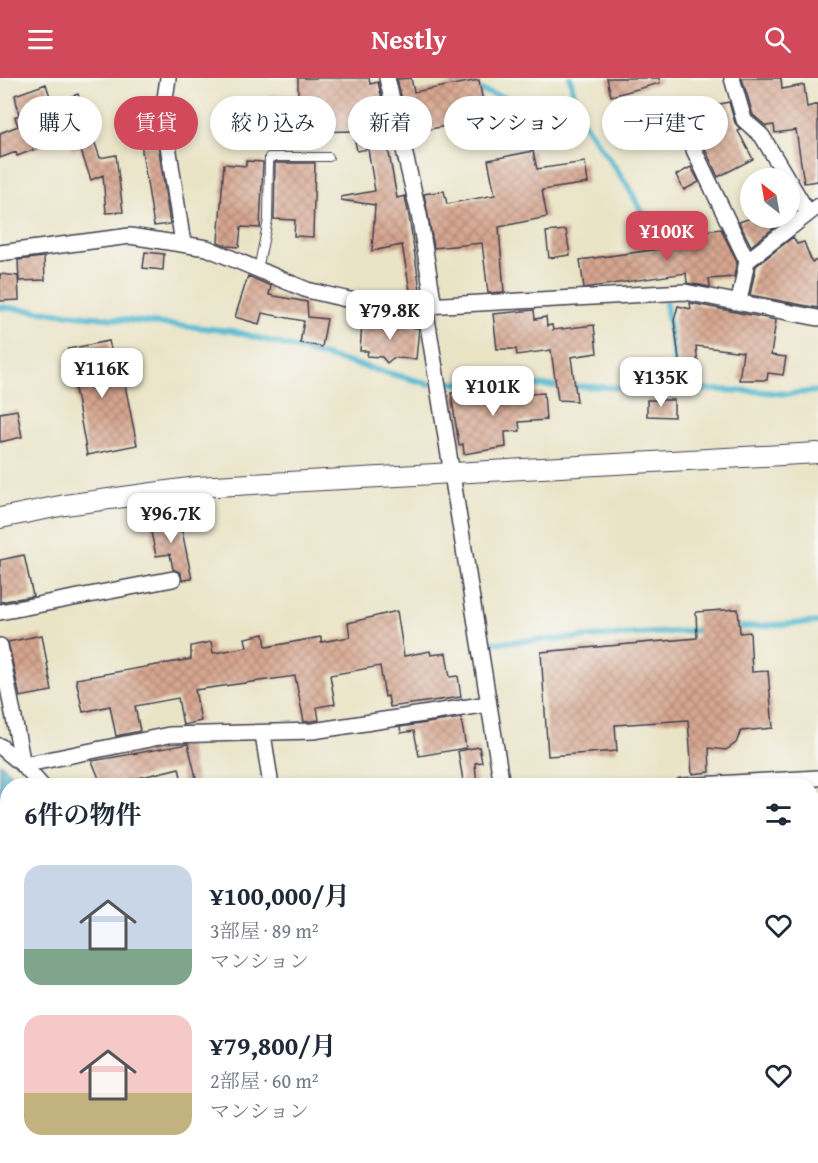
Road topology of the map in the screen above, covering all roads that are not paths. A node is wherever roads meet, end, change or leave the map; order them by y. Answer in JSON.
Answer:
{"nodes":[{"id":1,"x":168,"y":78,"type":"edge"},
{"id":2,"x":387,"y":78,"type":"edge"},
{"id":3,"x":732,"y":78,"type":"edge"},
{"id":4,"x":694,"y":150,"type":"dead end"},
{"id":5,"x":329,"y":157,"type":"dead end"},
{"id":6,"x":781,"y":168,"type":"edge"},
{"id":7,"x":800,"y":194,"type":"edge"},
{"id":8,"x":813,"y":210,"type":"edge"},
{"id":9,"x":183,"y":244,"type":"junction"},
{"id":10,"x":0,"y":253,"type":"edge"},
{"id":11,"x":747,"y":261,"type":"junction"},
{"id":12,"x":258,"y":270,"type":"junction"},
{"id":13,"x":739,"y":301,"type":"junction"},
{"id":14,"x":430,"y":306,"type":"junction"},
{"id":15,"x":818,"y":318,"type":"edge"},
{"id":16,"x":818,"y":453,"type":"edge"},
{"id":17,"x":452,"y":475,"type":"junction"},
{"id":18,"x":0,"y":518,"type":"edge"},
{"id":19,"x":173,"y":579,"type":"dead end"},
{"id":20,"x":0,"y":612,"type":"edge"},
{"id":21,"x":0,"y":646,"type":"edge"},
{"id":22,"x":488,"y":704,"type":"junction"},
{"id":23,"x":263,"y":734,"type":"junction"},
{"id":24,"x":0,"y":746,"type":"edge"},
{"id":25,"x":23,"y":765,"type":"junction"},
{"id":26,"x":35,"y":778,"type":"edge"},
{"id":27,"x":270,"y":778,"type":"edge"},
{"id":28,"x":501,"y":778,"type":"edge"}],
"edges":[{"from":1,"to":9,"type":"street"},
{"from":2,"to":14,"type":"street"},
{"from":3,"to":6,"type":"street"},
{"from":4,"to":11,"type":"street"},
{"from":5,"to":12,"type":"lane"},
{"from":7,"to":8,"type":"street"},
{"from":8,"to":11,"type":"street"},
{"from":9,"to":10,"type":"street"},
{"from":9,"to":12,"type":"street"},
{"from":11,"to":13,"type":"street"},
{"from":12,"to":14,"type":"street"},
{"from":13,"to":14,"type":"street"},
{"from":13,"to":15,"type":"street"},
{"from":14,"to":17,"type":"street"},
{"from":16,"to":17,"type":"street"},
{"from":17,"to":18,"type":"street"},
{"from":17,"to":22,"type":"street"},
{"from":19,"to":20,"type":"street"},
{"from":21,"to":25,"type":"street"},
{"from":22,"to":23,"type":"street"},
{"from":22,"to":28,"type":"street"},
{"from":23,"to":25,"type":"street"},
{"from":23,"to":27,"type":"street"},
{"from":24,"to":25,"type":"street"},
{"from":25,"to":26,"type":"street"}]}
